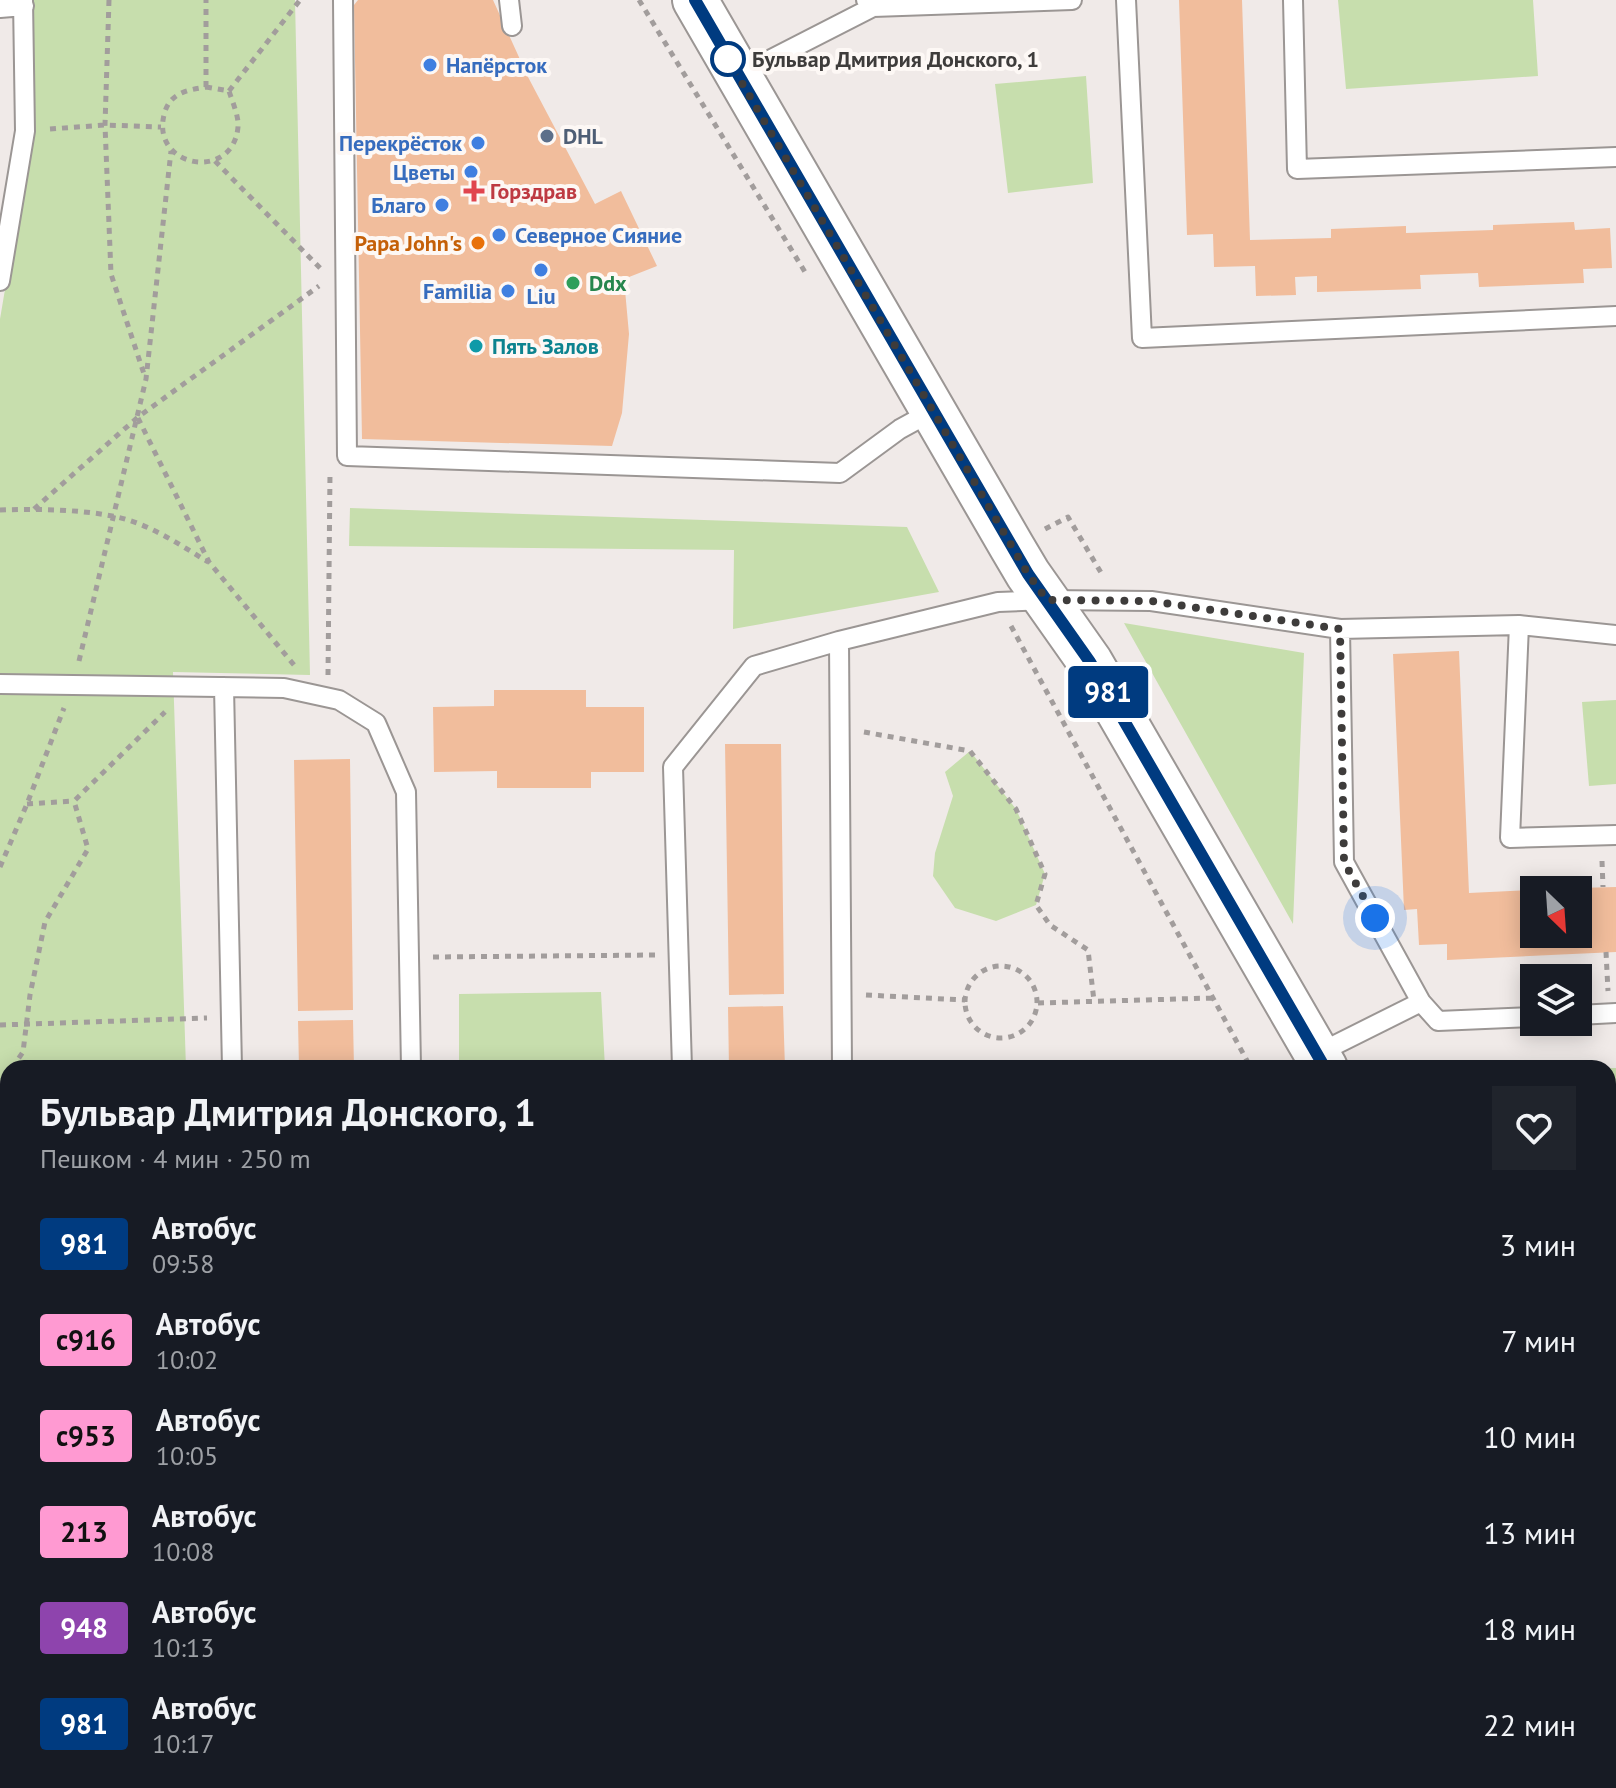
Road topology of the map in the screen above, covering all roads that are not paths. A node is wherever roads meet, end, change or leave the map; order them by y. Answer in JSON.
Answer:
{"nodes":[{"id":1,"x":343,"y":0,"type":"edge"},
{"id":2,"x":509,"y":0,"type":"edge"},
{"id":3,"x":695,"y":0,"type":"edge"},
{"id":4,"x":1072,"y":0,"type":"edge"},
{"id":5,"x":1126,"y":0,"type":"edge"},
{"id":6,"x":1293,"y":0,"type":"edge"},
{"id":7,"x":23,"y":3,"type":"edge"},
{"id":8,"x":870,"y":3,"type":"edge"},
{"id":9,"x":0,"y":8,"type":"edge"},
{"id":10,"x":512,"y":26,"type":"dead end"},
{"id":11,"x":738,"y":76,"type":"junction"},
{"id":12,"x":1616,"y":157,"type":"edge"},
{"id":13,"x":0,"y":281,"type":"edge"},
{"id":14,"x":1616,"y":316,"type":"edge"},
{"id":15,"x":934,"y":411,"type":"junction"},
{"id":16,"x":1047,"y":600,"type":"junction"},
{"id":17,"x":1519,"y":625,"type":"junction"},
{"id":18,"x":1340,"y":629,"type":"junction"},
{"id":19,"x":1616,"y":635,"type":"edge"},
{"id":20,"x":839,"y":641,"type":"junction"},
{"id":21,"x":0,"y":684,"type":"edge"},
{"id":22,"x":224,"y":687,"type":"junction"},
{"id":23,"x":1616,"y":835,"type":"edge"},
{"id":24,"x":1421,"y":1002,"type":"junction"},
{"id":25,"x":1612,"y":1013,"type":"edge"},
{"id":26,"x":1592,"y":1014,"type":"edge"},
{"id":27,"x":1520,"y":1018,"type":"edge"},
{"id":28,"x":232,"y":1060,"type":"edge"},
{"id":29,"x":411,"y":1060,"type":"edge"},
{"id":30,"x":682,"y":1060,"type":"edge"},
{"id":31,"x":842,"y":1060,"type":"edge"},
{"id":32,"x":1320,"y":1060,"type":"edge"},
{"id":33,"x":1323,"y":1060,"type":"edge"}],
"edges":[{"from":1,"to":15,"type":"lane"},
{"from":2,"to":10,"type":"lane"},
{"from":3,"to":11,"type":"street"},
{"from":4,"to":8,"type":"lane"},
{"from":5,"to":14,"type":"lane"},
{"from":6,"to":12,"type":"lane"},
{"from":7,"to":9,"type":"lane"},
{"from":7,"to":13,"type":"lane"},
{"from":8,"to":11,"type":"lane"},
{"from":11,"to":15,"type":"street"},
{"from":15,"to":16,"type":"street"},
{"from":16,"to":18,"type":"lane"},
{"from":16,"to":20,"type":"lane"},
{"from":16,"to":32,"type":"street"},
{"from":17,"to":18,"type":"lane"},
{"from":17,"to":19,"type":"lane"},
{"from":17,"to":23,"type":"lane"},
{"from":18,"to":24,"type":"lane"},
{"from":20,"to":30,"type":"lane"},
{"from":20,"to":31,"type":"lane"},
{"from":21,"to":22,"type":"lane"},
{"from":22,"to":28,"type":"lane"},
{"from":22,"to":29,"type":"lane"},
{"from":24,"to":27,"type":"lane"},
{"from":24,"to":33,"type":"lane"},
{"from":25,"to":26,"type":"lane"}]}
